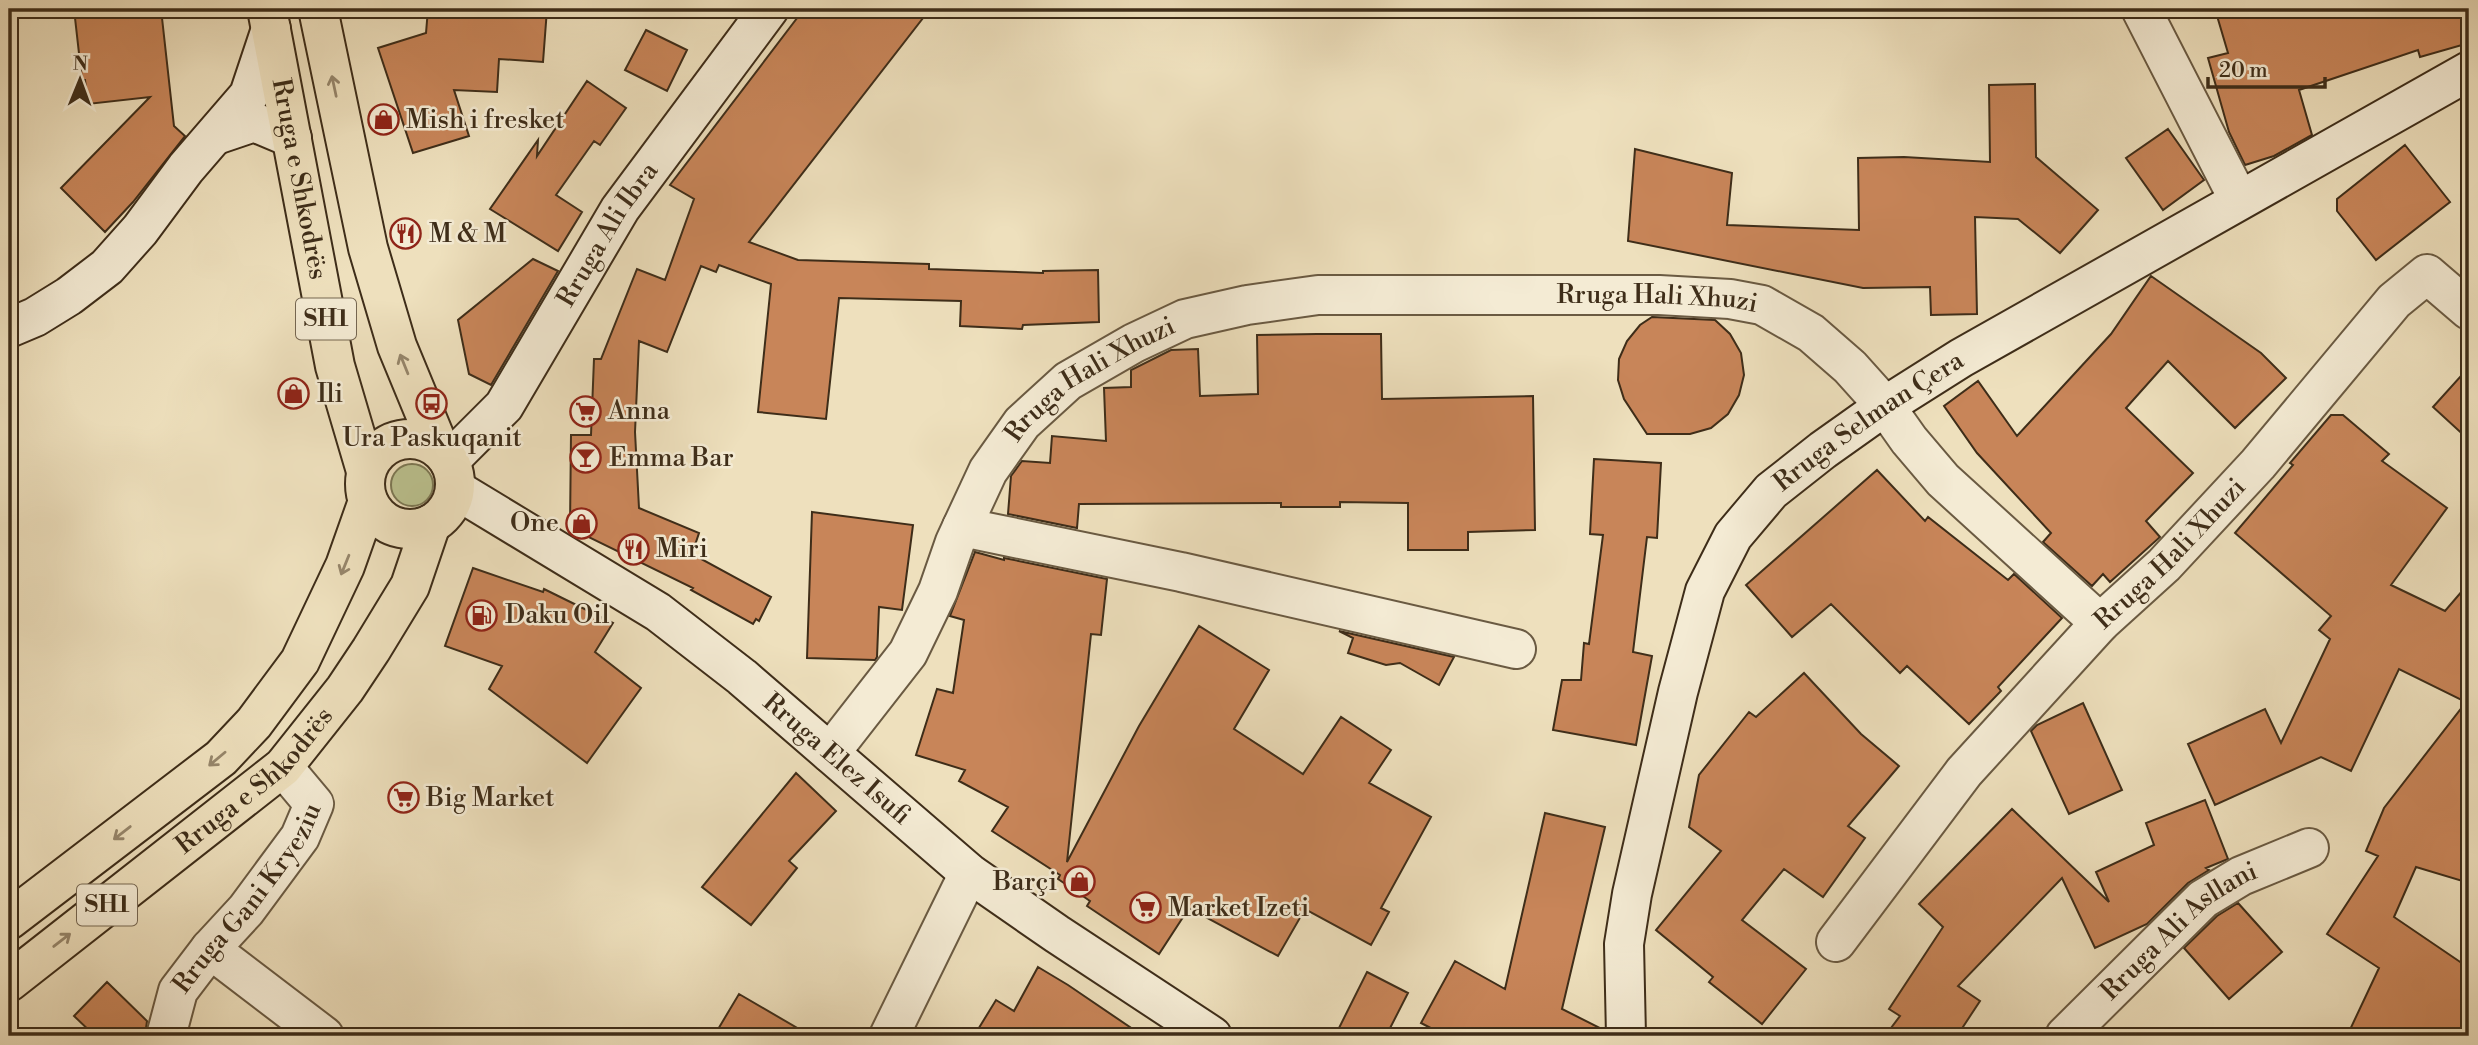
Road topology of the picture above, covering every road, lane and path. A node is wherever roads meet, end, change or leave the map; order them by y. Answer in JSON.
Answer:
{"nodes":[{"id":1,"x":318,"y":9,"type":"edge"},
{"id":2,"x":769,"y":9,"type":"edge"},
{"id":3,"x":2141,"y":9,"type":"edge"},
{"id":4,"x":269,"y":19,"type":"edge"},
{"id":5,"x":2469,"y":71,"type":"edge"},
{"id":6,"x":216,"y":135,"type":"junction"},
{"id":7,"x":292,"y":138,"type":"junction"},
{"id":8,"x":2239,"y":200,"type":"junction"},
{"id":9,"x":2469,"y":310,"type":"edge"},
{"id":10,"x":9,"y":328,"type":"edge"},
{"id":11,"x":1885,"y":406,"type":"junction"},
{"id":12,"x":448,"y":466,"type":"junction"},
{"id":13,"x":367,"y":486,"type":"junction"},
{"id":14,"x":431,"y":524,"type":"junction"},
{"id":15,"x":962,"y":527,"type":"junction"},
{"id":16,"x":2100,"y":623,"type":"junction"},
{"id":17,"x":1516,"y":649,"type":"dead end"},
{"id":18,"x":830,"y":753,"type":"junction"},
{"id":19,"x":283,"y":767,"type":"junction"},
{"id":20,"x":2309,"y":848,"type":"dead end"},
{"id":21,"x":969,"y":873,"type":"junction"},
{"id":22,"x":9,"y":920,"type":"edge"},
{"id":23,"x":1836,"y":942,"type":"dead end"},
{"id":24,"x":210,"y":949,"type":"junction"},
{"id":25,"x":9,"y":982,"type":"edge"},
{"id":26,"x":1201,"y":1033,"type":"edge"},
{"id":27,"x":166,"y":1036,"type":"edge"},
{"id":28,"x":324,"y":1036,"type":"edge"},
{"id":29,"x":889,"y":1036,"type":"edge"},
{"id":30,"x":1626,"y":1036,"type":"edge"},
{"id":31,"x":2065,"y":1036,"type":"edge"}],
"edges":[{"from":12,"to":1,"type":"main road","name":"Rruga e Shkodrës","number":"SH1","one_way":true},
{"from":2,"to":12,"type":"street","name":"Rruga Ali Ibra"},
{"from":3,"to":8,"type":"street"},
{"from":4,"to":6,"type":"street"},
{"from":4,"to":7,"type":"main road","name":"Rruga e Shkodrës","number":"SH1"},
{"from":5,"to":8,"type":"street","name":"Rruga Selman Çera"},
{"from":6,"to":7,"type":"street"},
{"from":6,"to":10,"type":"street"},
{"from":7,"to":13,"type":"main road","name":"Rruga e Shkodrës","number":"SH1"},
{"from":8,"to":11,"type":"street","name":"Rruga Selman Çera"},
{"from":9,"to":16,"type":"street","name":"Rruga Hali Xhuzi"},
{"from":11,"to":15,"type":"street","name":"Rruga Hali Xhuzi"},
{"from":11,"to":16,"type":"street","name":"Rruga Hali Xhuzi"},
{"from":11,"to":30,"type":"street","name":"Rruga Selman Çera"},
{"from":12,"to":13,"type":"main road","number":"SH1"},
{"from":12,"to":14,"type":"main road","number":"SH1"},
{"from":12,"to":18,"type":"street","name":"Rruga Elez Isufi"},
{"from":13,"to":14,"type":"main road","number":"SH1"},
{"from":13,"to":22,"type":"main road","name":"Rruga e Shkodrës","number":"SH1","one_way":true},
{"from":14,"to":19,"type":"main road","name":"Rruga e Shkodrës","number":"SH1"},
{"from":15,"to":17,"type":"street"},
{"from":15,"to":18,"type":"street","name":"Rruga Hali Xhuzi"},
{"from":16,"to":23,"type":"street"},
{"from":18,"to":21,"type":"street","name":"Rruga Elez Isufi"},
{"from":19,"to":24,"type":"street","name":"Rruga Gani Kryeziu"},
{"from":25,"to":19,"type":"main road","name":"Rruga e Shkodrës","number":"SH1","one_way":true},
{"from":20,"to":31,"type":"street","name":"Rruga Ali Asllani"},
{"from":21,"to":26,"type":"street","name":"Rruga Elez Isufi"},
{"from":21,"to":29,"type":"street"},
{"from":24,"to":27,"type":"street","name":"Rruga Gani Kryeziu"},
{"from":24,"to":28,"type":"street"}]}
